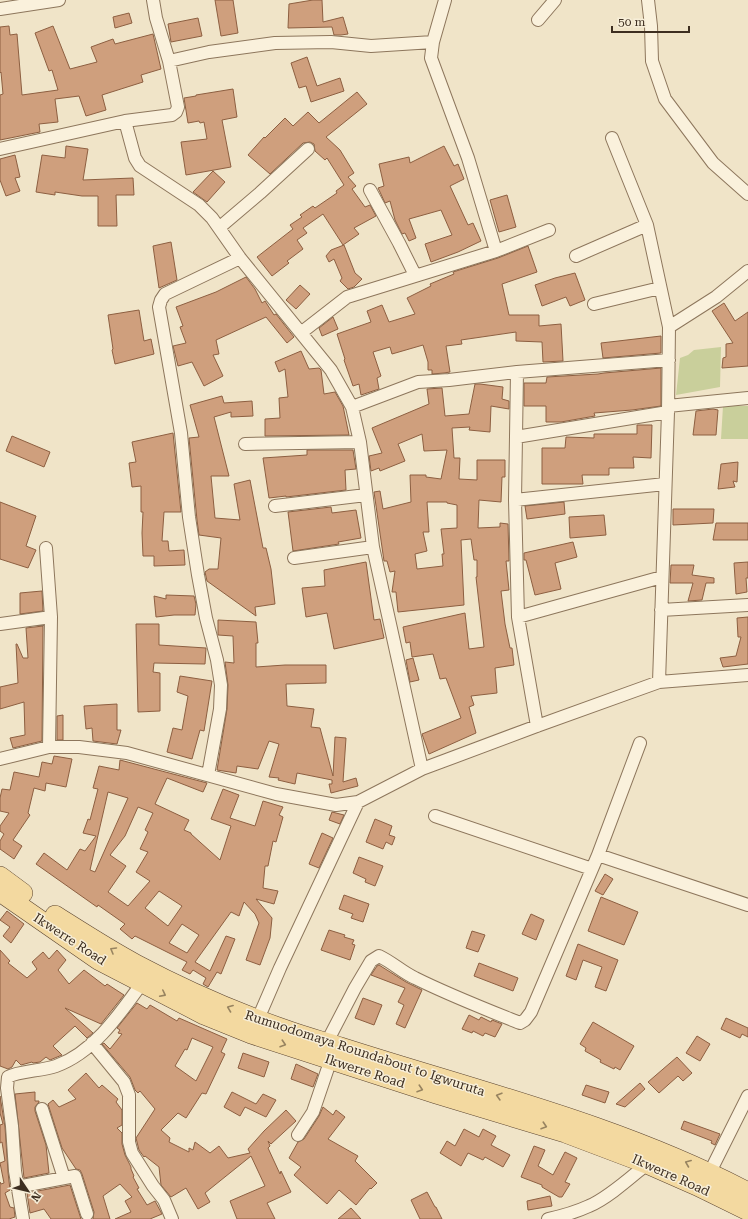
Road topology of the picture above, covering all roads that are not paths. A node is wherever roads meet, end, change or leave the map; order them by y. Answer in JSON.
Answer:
{"nodes":[{"id":1,"x":58,"y":0,"type":"edge"},
{"id":2,"x":153,"y":0,"type":"edge"},
{"id":3,"x":445,"y":0,"type":"edge"},
{"id":4,"x":555,"y":0,"type":"edge"},
{"id":5,"x":648,"y":0,"type":"edge"},
{"id":6,"x":0,"y":9,"type":"edge"},
{"id":7,"x":538,"y":20,"type":"dead end"},
{"id":8,"x":433,"y":42,"type":"junction"},
{"id":9,"x":168,"y":61,"type":"junction"},
{"id":10,"x":125,"y":121,"type":"junction"},
{"id":11,"x":612,"y":138,"type":"dead end"},
{"id":12,"x":308,"y":148,"type":"dead end"},
{"id":13,"x":0,"y":149,"type":"edge"},
{"id":14,"x":370,"y":190,"type":"dead end"},
{"id":15,"x":748,"y":194,"type":"edge"},
{"id":16,"x":647,"y":225,"type":"junction"},
{"id":17,"x":220,"y":227,"type":"junction"},
{"id":18,"x":549,"y":230,"type":"dead end"},
{"id":19,"x":496,"y":252,"type":"junction"},
{"id":20,"x":576,"y":256,"type":"dead end"},
{"id":21,"x":240,"y":258,"type":"junction"},
{"id":22,"x":748,"y":271,"type":"edge"},
{"id":23,"x":415,"y":275,"type":"junction"},
{"id":24,"x":660,"y":288,"type":"junction"},
{"id":25,"x":594,"y":304,"type":"dead end"},
{"id":26,"x":669,"y":327,"type":"junction"},
{"id":27,"x":302,"y":332,"type":"junction"},
{"id":28,"x":669,"y":360,"type":"junction"},
{"id":29,"x":518,"y":372,"type":"junction"},
{"id":30,"x":748,"y":398,"type":"edge"},
{"id":31,"x":352,"y":407,"type":"junction"},
{"id":32,"x":668,"y":409,"type":"junction"},
{"id":33,"x":516,"y":438,"type":"junction"},
{"id":34,"x":360,"y":442,"type":"junction"},
{"id":35,"x":245,"y":444,"type":"dead end"},
{"id":36,"x":665,"y":484,"type":"junction"},
{"id":37,"x":366,"y":495,"type":"junction"},
{"id":38,"x":515,"y":500,"type":"junction"},
{"id":39,"x":275,"y":506,"type":"dead end"},
{"id":40,"x":373,"y":547,"type":"junction"},
{"id":41,"x":46,"y":548,"type":"dead end"},
{"id":42,"x":294,"y":558,"type":"dead end"},
{"id":43,"x":662,"y":577,"type":"junction"},
{"id":44,"x":748,"y":604,"type":"edge"},
{"id":45,"x":661,"y":610,"type":"junction"},
{"id":46,"x":51,"y":617,"type":"junction"},
{"id":47,"x":518,"y":617,"type":"junction"},
{"id":48,"x":0,"y":624,"type":"edge"},
{"id":49,"x":748,"y":675,"type":"edge"},
{"id":50,"x":659,"y":682,"type":"junction"},
{"id":51,"x":537,"y":726,"type":"junction"},
{"id":52,"x":640,"y":743,"type":"dead end"},
{"id":53,"x":49,"y":747,"type":"junction"},
{"id":54,"x":0,"y":759,"type":"edge"},
{"id":55,"x":422,"y":770,"type":"junction"},
{"id":56,"x":208,"y":775,"type":"junction"},
{"id":57,"x":358,"y":802,"type":"junction"},
{"id":58,"x":435,"y":816,"type":"dead end"},
{"id":59,"x":598,"y":855,"type":"junction"},
{"id":60,"x":592,"y":869,"type":"junction"},
{"id":61,"x":0,"y":876,"type":"edge"},
{"id":62,"x":0,"y":892,"type":"edge"},
{"id":63,"x":748,"y":905,"type":"edge"},
{"id":64,"x":142,"y":983,"type":"junction"},
{"id":65,"x":258,"y":1019,"type":"junction"},
{"id":66,"x":92,"y":1043,"type":"junction"},
{"id":67,"x":329,"y":1051,"type":"junction"},
{"id":68,"x":748,"y":1096,"type":"edge"},
{"id":69,"x":42,"y":1109,"type":"dead end"},
{"id":70,"x":298,"y":1135,"type":"dead end"},
{"id":71,"x":651,"y":1157,"type":"junction"},
{"id":72,"x":710,"y":1172,"type":"junction"},
{"id":73,"x":64,"y":1178,"type":"junction"},
{"id":74,"x":17,"y":1187,"type":"junction"},
{"id":75,"x":748,"y":1192,"type":"edge"},
{"id":76,"x":748,"y":1211,"type":"edge"},
{"id":77,"x":87,"y":1214,"type":"dead end"},
{"id":78,"x":23,"y":1219,"type":"edge"},
{"id":79,"x":172,"y":1219,"type":"edge"},
{"id":80,"x":548,"y":1219,"type":"edge"}],
"edges":[{"from":1,"to":6,"type":"street"},
{"from":2,"to":9,"type":"street"},
{"from":3,"to":8,"type":"street"},
{"from":4,"to":7,"type":"street"},
{"from":5,"to":15,"type":"street"},
{"from":8,"to":9,"type":"street"},
{"from":8,"to":19,"type":"street"},
{"from":9,"to":10,"type":"street"},
{"from":10,"to":13,"type":"street"},
{"from":10,"to":17,"type":"street"},
{"from":11,"to":16,"type":"street"},
{"from":12,"to":17,"type":"street"},
{"from":14,"to":23,"type":"street"},
{"from":16,"to":20,"type":"street"},
{"from":16,"to":24,"type":"street"},
{"from":17,"to":21,"type":"street"},
{"from":18,"to":19,"type":"street"},
{"from":19,"to":23,"type":"street"},
{"from":21,"to":27,"type":"street"},
{"from":21,"to":56,"type":"street"},
{"from":22,"to":26,"type":"street"},
{"from":23,"to":27,"type":"street"},
{"from":24,"to":25,"type":"street"},
{"from":24,"to":26,"type":"street"},
{"from":26,"to":28,"type":"street"},
{"from":27,"to":31,"type":"street"},
{"from":28,"to":29,"type":"street"},
{"from":28,"to":32,"type":"street"},
{"from":29,"to":31,"type":"street"},
{"from":29,"to":33,"type":"street"},
{"from":30,"to":32,"type":"street"},
{"from":31,"to":34,"type":"street"},
{"from":32,"to":33,"type":"street"},
{"from":32,"to":36,"type":"street"},
{"from":33,"to":38,"type":"street"},
{"from":34,"to":35,"type":"street"},
{"from":34,"to":37,"type":"street"},
{"from":36,"to":38,"type":"street"},
{"from":36,"to":43,"type":"street"},
{"from":37,"to":39,"type":"street"},
{"from":37,"to":40,"type":"street"},
{"from":38,"to":47,"type":"street"},
{"from":40,"to":42,"type":"street"},
{"from":40,"to":55,"type":"street"},
{"from":41,"to":46,"type":"street"},
{"from":43,"to":45,"type":"street"},
{"from":43,"to":47,"type":"street"},
{"from":44,"to":45,"type":"street"},
{"from":45,"to":50,"type":"street"},
{"from":46,"to":48,"type":"street"},
{"from":46,"to":53,"type":"street"},
{"from":47,"to":51,"type":"street"},
{"from":49,"to":50,"type":"street"},
{"from":50,"to":51,"type":"street"},
{"from":51,"to":55,"type":"street"},
{"from":52,"to":59,"type":"street"},
{"from":53,"to":54,"type":"street"},
{"from":53,"to":56,"type":"street"},
{"from":55,"to":57,"type":"street"},
{"from":56,"to":57,"type":"street"},
{"from":57,"to":65,"type":"street"},
{"from":58,"to":60,"type":"street"},
{"from":59,"to":60,"type":"street"},
{"from":59,"to":63,"type":"street"},
{"from":60,"to":67,"type":"street"},
{"from":65,"to":61,"type":"main road","name":"Rumuodomaya Roundabout to Igwuruta","one_way":true},
{"from":62,"to":64,"type":"main road","name":"Ikwerre Road"},
{"from":64,"to":66,"type":"street"},
{"from":64,"to":67,"type":"main road","name":"Ikwerre Road","one_way":true},
{"from":65,"to":67,"type":"main road","name":"Rumuodomaya Roundabout to Igwuruta"},
{"from":66,"to":74,"type":"street"},
{"from":66,"to":79,"type":"street"},
{"from":67,"to":70,"type":"street"},
{"from":67,"to":71,"type":"main road","name":"Ikwerre Road"},
{"from":68,"to":72,"type":"street"},
{"from":69,"to":73,"type":"street"},
{"from":72,"to":71,"type":"main road","one_way":true},
{"from":71,"to":76,"type":"main road","name":"Ikwerre Road"},
{"from":71,"to":80,"type":"street"},
{"from":72,"to":75,"type":"main road"},
{"from":73,"to":74,"type":"street"},
{"from":73,"to":77,"type":"street"},
{"from":74,"to":78,"type":"street"}]}
